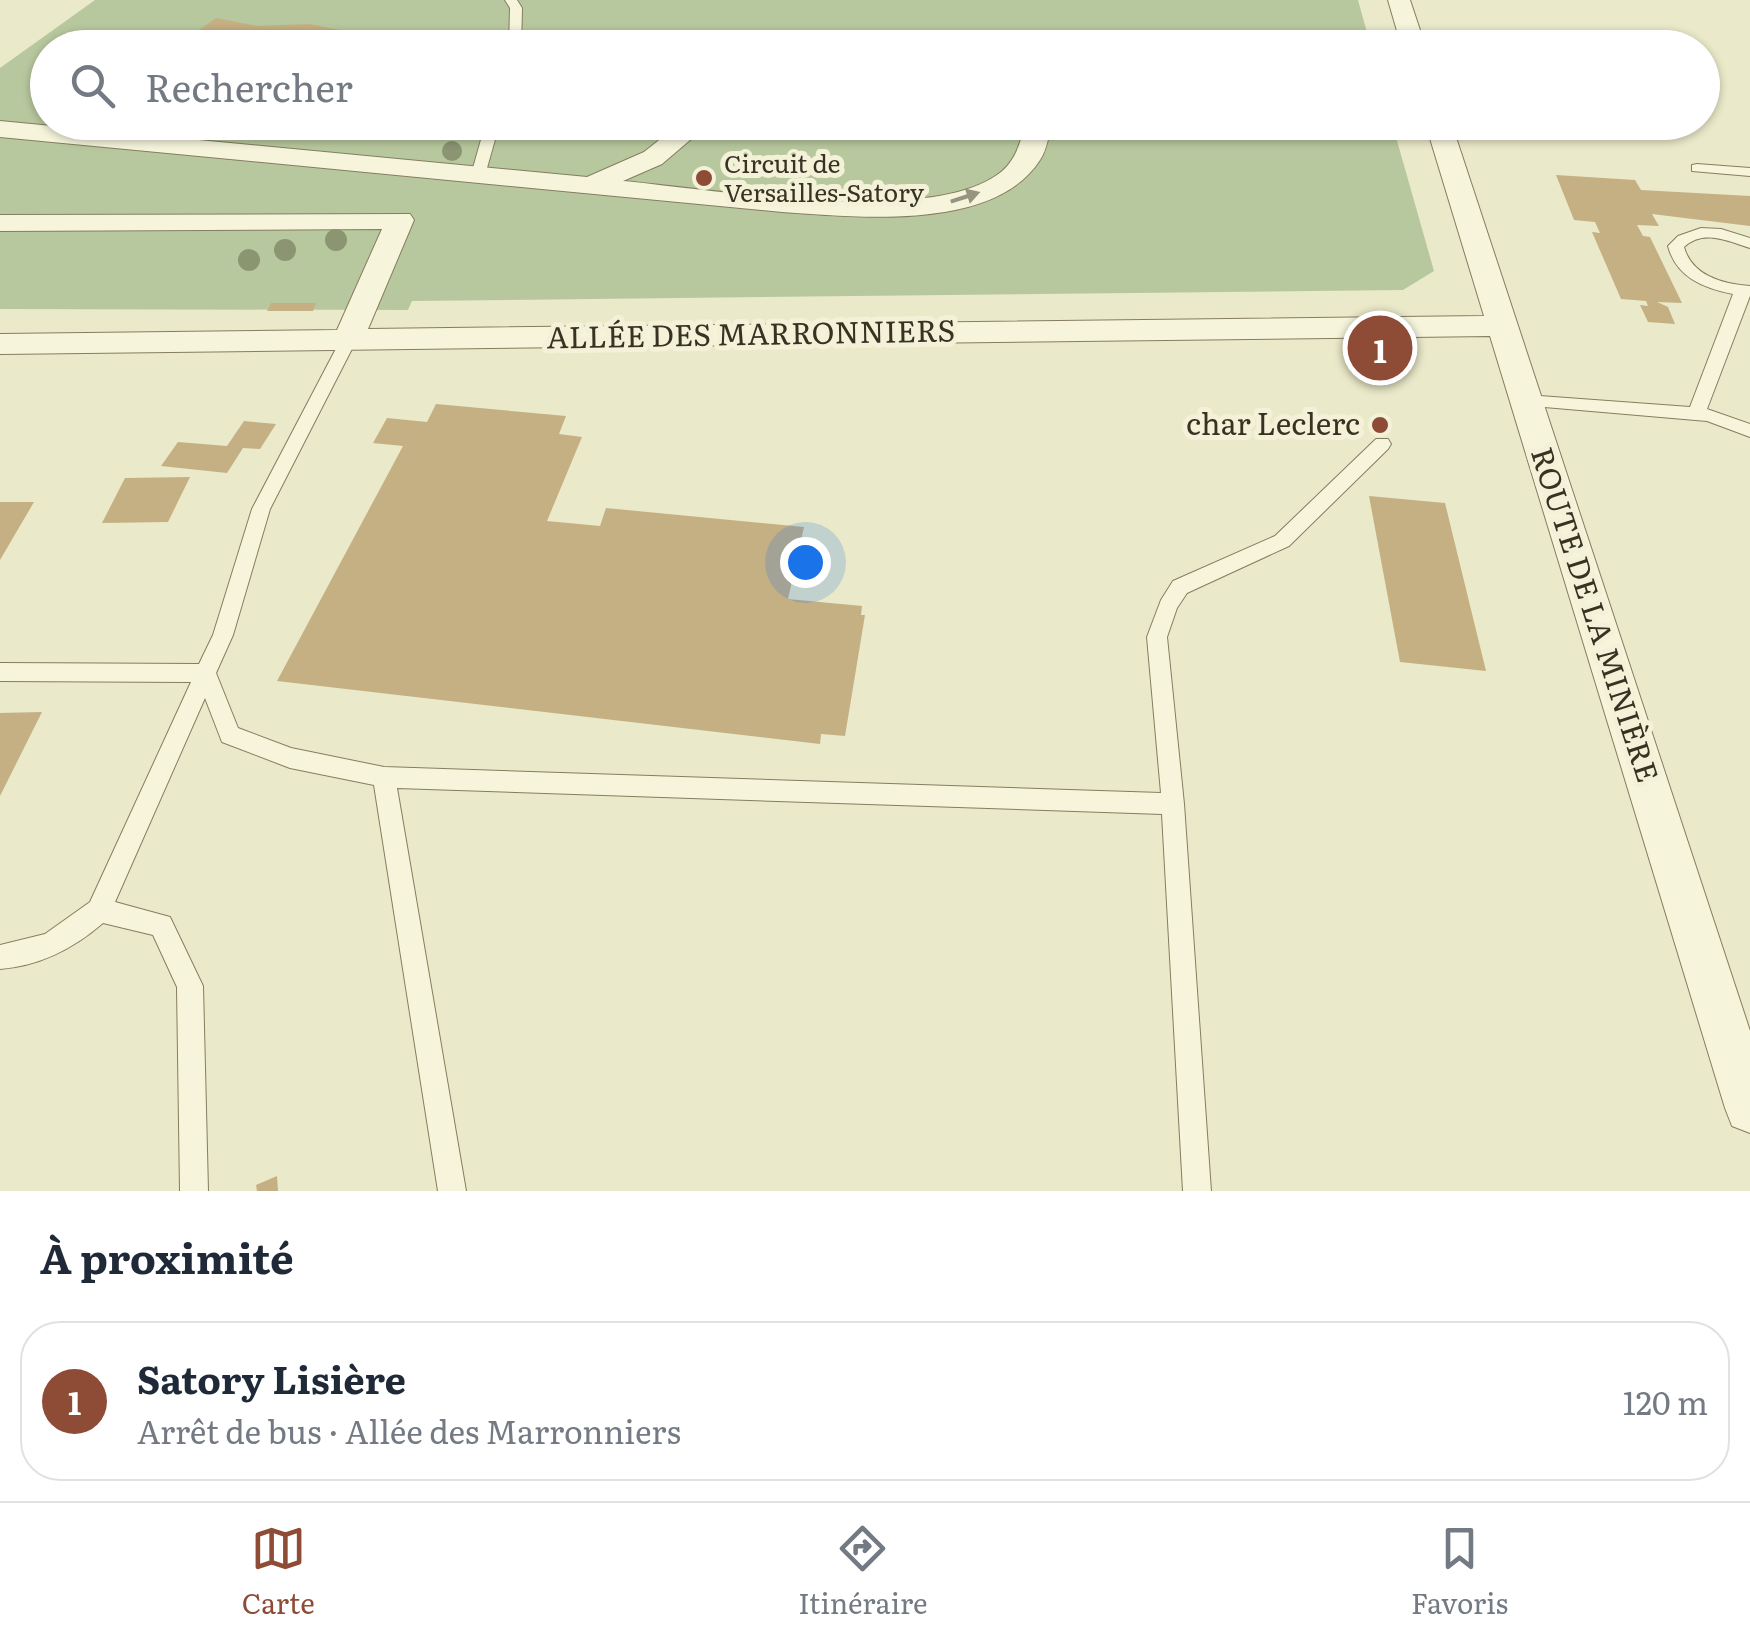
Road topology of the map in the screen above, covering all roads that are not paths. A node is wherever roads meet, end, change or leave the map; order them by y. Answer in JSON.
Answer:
{"nodes":[{"id":1,"x":511,"y":0,"type":"edge"},
{"id":2,"x":1399,"y":0,"type":"edge"},
{"id":3,"x":515,"y":30,"type":"edge"},
{"id":4,"x":1408,"y":30,"type":"edge"},
{"id":5,"x":0,"y":129,"type":"edge"},
{"id":6,"x":30,"y":132,"type":"edge"},
{"id":7,"x":116,"y":140,"type":"edge"},
{"id":8,"x":488,"y":140,"type":"edge"},
{"id":9,"x":676,"y":140,"type":"edge"},
{"id":10,"x":1038,"y":140,"type":"edge"},
{"id":11,"x":1444,"y":140,"type":"edge"},
{"id":12,"x":1697,"y":168,"type":"dead end"},
{"id":13,"x":421,"y":169,"type":"junction"},
{"id":14,"x":1750,"y":172,"type":"edge"},
{"id":15,"x":478,"y":174,"type":"junction"},
{"id":16,"x":590,"y":184,"type":"junction"},
{"id":17,"x":400,"y":220,"type":"junction"},
{"id":18,"x":0,"y":224,"type":"edge"},
{"id":19,"x":1750,"y":242,"type":"edge"},
{"id":20,"x":1746,"y":291,"type":"edge"},
{"id":21,"x":1502,"y":326,"type":"junction"},
{"id":22,"x":354,"y":327,"type":"junction"},
{"id":23,"x":0,"y":344,"type":"edge"},
{"id":24,"x":1526,"y":401,"type":"junction"},
{"id":25,"x":1696,"y":414,"type":"junction"},
{"id":26,"x":1750,"y":432,"type":"edge"},
{"id":27,"x":1382,"y":444,"type":"dead end"},
{"id":28,"x":0,"y":672,"type":"edge"},
{"id":29,"x":206,"y":673,"type":"junction"},
{"id":30,"x":384,"y":777,"type":"junction"},
{"id":31,"x":1172,"y":804,"type":"junction"},
{"id":32,"x":99,"y":910,"type":"junction"},
{"id":33,"x":0,"y":957,"type":"edge"},
{"id":34,"x":1750,"y":1108,"type":"edge"},
{"id":35,"x":194,"y":1191,"type":"edge"},
{"id":36,"x":452,"y":1191,"type":"edge"},
{"id":37,"x":1196,"y":1191,"type":"edge"}],
"edges":[{"from":1,"to":3,"type":"lane"},
{"from":2,"to":4,"type":"street"},
{"from":5,"to":6,"type":"street"},
{"from":7,"to":13,"type":"street"},
{"from":8,"to":15,"type":"lane"},
{"from":9,"to":16,"type":"street"},
{"from":16,"to":10,"type":"street","one_way":true},
{"from":11,"to":21,"type":"street","name":"ROUTE DE LA MINIÈRE"},
{"from":12,"to":14,"type":"lane"},
{"from":13,"to":15,"type":"street"},
{"from":13,"to":17,"type":"street"},
{"from":15,"to":16,"type":"street"},
{"from":17,"to":18,"type":"street"},
{"from":17,"to":22,"type":"street"},
{"from":19,"to":20,"type":"lane"},
{"from":20,"to":25,"type":"lane"},
{"from":21,"to":22,"type":"street","name":"ALLÉE DES MARRONNIERS"},
{"from":21,"to":24,"type":"street","name":"ROUTE DE LA MINIÈRE"},
{"from":22,"to":23,"type":"street","name":"ALLÉE DES MARRONNIERS"},
{"from":22,"to":29,"type":"lane"},
{"from":24,"to":25,"type":"lane"},
{"from":24,"to":34,"type":"street","name":"ROUTE DE LA MINIÈRE"},
{"from":25,"to":26,"type":"lane"},
{"from":27,"to":31,"type":"lane"},
{"from":28,"to":29,"type":"lane"},
{"from":29,"to":30,"type":"lane"},
{"from":29,"to":32,"type":"lane"},
{"from":30,"to":31,"type":"lane"},
{"from":30,"to":36,"type":"lane"},
{"from":31,"to":37,"type":"lane"},
{"from":32,"to":33,"type":"lane"},
{"from":32,"to":35,"type":"lane"}]}
